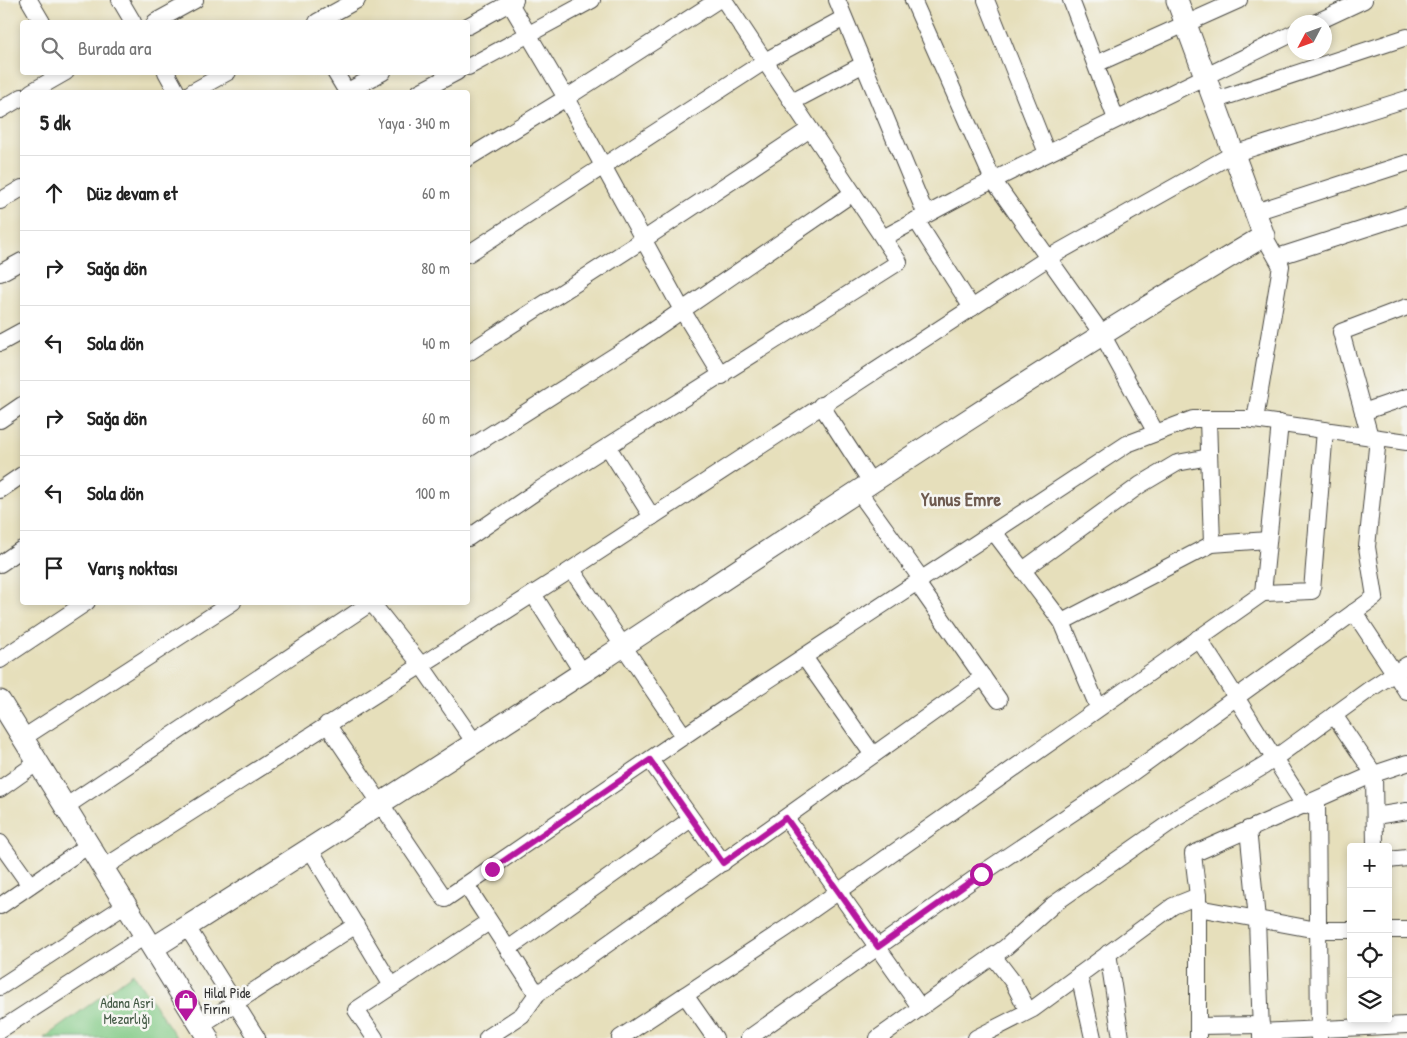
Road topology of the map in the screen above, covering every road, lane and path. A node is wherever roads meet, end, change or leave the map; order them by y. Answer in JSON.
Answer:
{"nodes":[{"id":1,"x":29,"y":0,"type":"edge"},
{"id":2,"x":120,"y":0,"type":"edge"},
{"id":3,"x":195,"y":0,"type":"edge"},
{"id":4,"x":357,"y":0,"type":"edge"},
{"id":5,"x":592,"y":0,"type":"edge"},
{"id":6,"x":718,"y":0,"type":"edge"},
{"id":7,"x":724,"y":0,"type":"edge"},
{"id":8,"x":837,"y":0,"type":"edge"},
{"id":9,"x":913,"y":0,"type":"edge"},
{"id":10,"x":986,"y":0,"type":"edge"},
{"id":11,"x":1071,"y":0,"type":"edge"},
{"id":12,"x":1177,"y":0,"type":"edge"},
{"id":13,"x":1239,"y":0,"type":"edge"},
{"id":14,"x":1364,"y":0,"type":"edge"},
{"id":15,"x":511,"y":1,"type":"edge"},
{"id":16,"x":1331,"y":15,"type":"edge"},
{"id":17,"x":844,"y":18,"type":"junction"},
{"id":18,"x":41,"y":20,"type":"edge"},
{"id":19,"x":132,"y":20,"type":"edge"},
{"id":20,"x":159,"y":20,"type":"edge"},
{"id":21,"x":321,"y":20,"type":"edge"},
{"id":22,"x":1186,"y":24,"type":"junction"},
{"id":23,"x":470,"y":25,"type":"edge"},
{"id":24,"x":529,"y":35,"type":"junction"},
{"id":25,"x":1287,"y":36,"type":"edge"},
{"id":26,"x":1407,"y":37,"type":"edge"},
{"id":27,"x":765,"y":61,"type":"junction"},
{"id":28,"x":864,"y":64,"type":"junction"},
{"id":29,"x":1096,"y":64,"type":"junction"},
{"id":30,"x":470,"y":66,"type":"edge"},
{"id":31,"x":61,"y":75,"type":"edge"},
{"id":32,"x":168,"y":75,"type":"edge"},
{"id":33,"x":223,"y":75,"type":"edge"},
{"id":34,"x":337,"y":75,"type":"edge"},
{"id":35,"x":378,"y":75,"type":"edge"},
{"id":36,"x":451,"y":75,"type":"edge"},
{"id":37,"x":1204,"y":76,"type":"junction"},
{"id":38,"x":34,"y":90,"type":"edge"},
{"id":39,"x":176,"y":90,"type":"edge"},
{"id":40,"x":196,"y":90,"type":"edge"},
{"id":41,"x":346,"y":90,"type":"edge"},
{"id":42,"x":351,"y":90,"type":"edge"},
{"id":43,"x":423,"y":90,"type":"edge"},
{"id":44,"x":20,"y":98,"type":"edge"},
{"id":45,"x":566,"y":98,"type":"junction"},
{"id":46,"x":1407,"y":99,"type":"edge"},
{"id":47,"x":1213,"y":101,"type":"junction"},
{"id":48,"x":792,"y":102,"type":"junction"},
{"id":49,"x":0,"y":110,"type":"edge"},
{"id":50,"x":1116,"y":119,"type":"junction"},
{"id":51,"x":810,"y":129,"type":"junction"},
{"id":52,"x":1048,"y":153,"type":"junction"},
{"id":53,"x":1233,"y":154,"type":"junction"},
{"id":54,"x":470,"y":157,"type":"edge"},
{"id":55,"x":1407,"y":163,"type":"edge"},
{"id":56,"x":602,"y":167,"type":"junction"},
{"id":57,"x":993,"y":180,"type":"junction"},
{"id":58,"x":20,"y":189,"type":"edge"},
{"id":59,"x":853,"y":193,"type":"junction"},
{"id":60,"x":0,"y":201,"type":"edge"},
{"id":61,"x":1255,"y":212,"type":"junction"},
{"id":62,"x":1407,"y":215,"type":"edge"},
{"id":63,"x":921,"y":217,"type":"junction"},
{"id":64,"x":1264,"y":236,"type":"junction"},
{"id":65,"x":883,"y":238,"type":"junction"},
{"id":66,"x":643,"y":240,"type":"junction"},
{"id":67,"x":470,"y":253,"type":"edge"},
{"id":68,"x":1276,"y":257,"type":"junction"},
{"id":69,"x":1048,"y":258,"type":"junction"},
{"id":70,"x":20,"y":262,"type":"edge"},
{"id":71,"x":0,"y":272,"type":"edge"},
{"id":72,"x":1407,"y":307,"type":"edge"},
{"id":73,"x":972,"y":308,"type":"junction"},
{"id":74,"x":682,"y":310,"type":"junction"},
{"id":75,"x":20,"y":332,"type":"edge"},
{"id":76,"x":1102,"y":334,"type":"junction"},
{"id":77,"x":0,"y":343,"type":"edge"},
{"id":78,"x":470,"y":352,"type":"edge"},
{"id":79,"x":722,"y":376,"type":"junction"},
{"id":80,"x":1407,"y":398,"type":"edge"},
{"id":81,"x":20,"y":406,"type":"edge"},
{"id":82,"x":820,"y":406,"type":"junction"},
{"id":83,"x":2,"y":412,"type":"edge"},
{"id":84,"x":1363,"y":412,"type":"junction"},
{"id":85,"x":1208,"y":419,"type":"junction"},
{"id":86,"x":1255,"y":420,"type":"junction"},
{"id":87,"x":1280,"y":423,"type":"junction"},
{"id":88,"x":1325,"y":430,"type":"junction"},
{"id":89,"x":1156,"y":433,"type":"junction"},
{"id":90,"x":1374,"y":437,"type":"junction"},
{"id":91,"x":1407,"y":442,"type":"edge"},
{"id":92,"x":608,"y":447,"type":"junction"},
{"id":93,"x":470,"y":448,"type":"edge"},
{"id":94,"x":1209,"y":457,"type":"junction"},
{"id":95,"x":20,"y":476,"type":"edge"},
{"id":96,"x":864,"y":486,"type":"junction"},
{"id":97,"x":0,"y":490,"type":"edge"},
{"id":98,"x":652,"y":517,"type":"junction"},
{"id":99,"x":994,"y":532,"type":"junction"},
{"id":100,"x":470,"y":537,"type":"edge"},
{"id":101,"x":1268,"y":540,"type":"junction"},
{"id":102,"x":1212,"y":544,"type":"junction"},
{"id":103,"x":20,"y":550,"type":"edge"},
{"id":104,"x":0,"y":564,"type":"edge"},
{"id":105,"x":572,"y":570,"type":"junction"},
{"id":106,"x":1023,"y":570,"type":"junction"},
{"id":107,"x":920,"y":582,"type":"junction"},
{"id":108,"x":1262,"y":593,"type":"junction"},
{"id":109,"x":533,"y":594,"type":"junction"},
{"id":110,"x":82,"y":605,"type":"edge"},
{"id":111,"x":228,"y":605,"type":"edge"},
{"id":112,"x":368,"y":605,"type":"edge"},
{"id":113,"x":373,"y":605,"type":"edge"},
{"id":114,"x":1354,"y":612,"type":"junction"},
{"id":115,"x":1062,"y":622,"type":"junction"},
{"id":116,"x":1198,"y":638,"type":"junction"},
{"id":117,"x":623,"y":646,"type":"junction"},
{"id":118,"x":804,"y":657,"type":"junction"},
{"id":119,"x":0,"y":660,"type":"edge"},
{"id":120,"x":421,"y":665,"type":"junction"},
{"id":121,"x":1401,"y":669,"type":"edge"},
{"id":122,"x":582,"y":672,"type":"junction"},
{"id":123,"x":982,"y":677,"type":"junction"},
{"id":124,"x":1407,"y":692,"type":"edge"},
{"id":125,"x":1238,"y":697,"type":"junction"},
{"id":126,"x":999,"y":700,"type":"dead end"},
{"id":127,"x":1098,"y":708,"type":"junction"},
{"id":128,"x":2,"y":711,"type":"edge"},
{"id":129,"x":1334,"y":715,"type":"junction"},
{"id":130,"x":327,"y":724,"type":"junction"},
{"id":131,"x":684,"y":736,"type":"junction"},
{"id":132,"x":23,"y":738,"type":"junction"},
{"id":133,"x":475,"y":743,"type":"junction"},
{"id":134,"x":873,"y":755,"type":"junction"},
{"id":135,"x":1274,"y":759,"type":"junction"},
{"id":136,"x":650,"y":760,"type":"junction"},
{"id":137,"x":38,"y":762,"type":"junction"},
{"id":138,"x":1407,"y":763,"type":"edge"},
{"id":139,"x":1374,"y":774,"type":"junction"},
{"id":140,"x":0,"y":789,"type":"edge"},
{"id":141,"x":1311,"y":803,"type":"junction"},
{"id":142,"x":382,"y":804,"type":"junction"},
{"id":143,"x":66,"y":807,"type":"junction"},
{"id":144,"x":1407,"y":811,"type":"edge"},
{"id":145,"x":1375,"y":816,"type":"junction"},
{"id":146,"x":786,"y":818,"type":"junction"},
{"id":147,"x":692,"y":819,"type":"junction"},
{"id":148,"x":1248,"y":829,"type":"junction"},
{"id":149,"x":1376,"y":843,"type":"edge"},
{"id":150,"x":89,"y":845,"type":"junction"},
{"id":151,"x":310,"y":849,"type":"junction"},
{"id":152,"x":2,"y":851,"type":"edge"},
{"id":153,"x":1407,"y":858,"type":"edge"},
{"id":154,"x":1392,"y":860,"type":"edge"},
{"id":155,"x":723,"y":863,"type":"junction"},
{"id":156,"x":103,"y":868,"type":"junction"},
{"id":157,"x":466,"y":885,"type":"junction"},
{"id":158,"x":30,"y":886,"type":"junction"},
{"id":159,"x":838,"y":891,"type":"junction"},
{"id":160,"x":1198,"y":902,"type":"junction"},
{"id":161,"x":126,"y":905,"type":"junction"},
{"id":162,"x":0,"y":906,"type":"edge"},
{"id":163,"x":1257,"y":919,"type":"junction"},
{"id":164,"x":490,"y":922,"type":"junction"},
{"id":165,"x":356,"y":925,"type":"junction"},
{"id":166,"x":187,"y":926,"type":"junction"},
{"id":167,"x":1317,"y":930,"type":"junction"},
{"id":168,"x":1347,"y":930,"type":"edge"},
{"id":169,"x":1392,"y":930,"type":"edge"},
{"id":170,"x":1407,"y":930,"type":"edge"},
{"id":171,"x":149,"y":942,"type":"junction"},
{"id":172,"x":878,"y":947,"type":"junction"},
{"id":173,"x":508,"y":949,"type":"junction"},
{"id":174,"x":1108,"y":953,"type":"junction"},
{"id":175,"x":994,"y":956,"type":"junction"},
{"id":176,"x":1078,"y":975,"type":"junction"},
{"id":177,"x":392,"y":986,"type":"junction"},
{"id":178,"x":0,"y":987,"type":"edge"},
{"id":179,"x":537,"y":994,"type":"junction"},
{"id":180,"x":685,"y":995,"type":"junction"},
{"id":181,"x":236,"y":1003,"type":"junction"},
{"id":182,"x":920,"y":1007,"type":"junction"},
{"id":183,"x":1028,"y":1011,"type":"junction"},
{"id":184,"x":1407,"y":1025,"type":"edge"},
{"id":185,"x":0,"y":1030,"type":"edge"},
{"id":186,"x":1261,"y":1031,"type":"edge"},
{"id":187,"x":204,"y":1032,"type":"edge"},
{"id":188,"x":1198,"y":1032,"type":"edge"},
{"id":189,"x":998,"y":1033,"type":"edge"},
{"id":190,"x":1318,"y":1034,"type":"edge"},
{"id":191,"x":257,"y":1038,"type":"edge"},
{"id":192,"x":375,"y":1038,"type":"edge"},
{"id":193,"x":487,"y":1038,"type":"edge"},
{"id":194,"x":620,"y":1038,"type":"edge"},
{"id":195,"x":715,"y":1038,"type":"edge"},
{"id":196,"x":749,"y":1038,"type":"edge"},
{"id":197,"x":878,"y":1038,"type":"edge"},
{"id":198,"x":976,"y":1038,"type":"edge"},
{"id":199,"x":1093,"y":1038,"type":"edge"},
{"id":200,"x":1121,"y":1038,"type":"edge"}],
"edges":[{"from":1,"to":18,"type":"street"},
{"from":2,"to":19,"type":"street"},
{"from":3,"to":20,"type":"street"},
{"from":4,"to":21,"type":"street"},
{"from":5,"to":24,"type":"street"},
{"from":6,"to":45,"type":"street"},
{"from":7,"to":27,"type":"street"},
{"from":8,"to":17,"type":"street"},
{"from":9,"to":57,"type":"street"},
{"from":10,"to":52,"type":"street"},
{"from":11,"to":29,"type":"street"},
{"from":12,"to":22,"type":"main road"},
{"from":13,"to":22,"type":"street"},
{"from":14,"to":16,"type":"street"},
{"from":15,"to":23,"type":"street"},
{"from":15,"to":24,"type":"street"},
{"from":17,"to":27,"type":"street"},
{"from":17,"to":28,"type":"street"},
{"from":22,"to":29,"type":"street"},
{"from":22,"to":37,"type":"main road"},
{"from":24,"to":30,"type":"street"},
{"from":24,"to":45,"type":"street"},
{"from":25,"to":37,"type":"street"},
{"from":26,"to":47,"type":"street"},
{"from":27,"to":48,"type":"street"},
{"from":27,"to":56,"type":"street"},
{"from":28,"to":48,"type":"street"},
{"from":28,"to":63,"type":"street"},
{"from":29,"to":50,"type":"street"},
{"from":31,"to":38,"type":"street"},
{"from":32,"to":39,"type":"street"},
{"from":33,"to":40,"type":"street"},
{"from":34,"to":41,"type":"street"},
{"from":35,"to":42,"type":"street"},
{"from":36,"to":43,"type":"street"},
{"from":37,"to":47,"type":"main road"},
{"from":37,"to":50,"type":"street"},
{"from":44,"to":49,"type":"street"},
{"from":45,"to":54,"type":"street"},
{"from":45,"to":56,"type":"street"},
{"from":46,"to":53,"type":"street"},
{"from":47,"to":53,"type":"main road"},
{"from":48,"to":51,"type":"street"},
{"from":50,"to":52,"type":"street"},
{"from":51,"to":59,"type":"street"},
{"from":51,"to":66,"type":"street"},
{"from":52,"to":57,"type":"street"},
{"from":53,"to":61,"type":"main road"},
{"from":53,"to":69,"type":"street"},
{"from":55,"to":61,"type":"street"},
{"from":56,"to":66,"type":"street"},
{"from":56,"to":67,"type":"street"},
{"from":57,"to":63,"type":"street"},
{"from":57,"to":69,"type":"street"},
{"from":58,"to":60,"type":"street"},
{"from":59,"to":65,"type":"street"},
{"from":59,"to":74,"type":"street"},
{"from":61,"to":64,"type":"main road"},
{"from":62,"to":68,"type":"street"},
{"from":63,"to":65,"type":"street"},
{"from":63,"to":73,"type":"street"},
{"from":64,"to":68,"type":"street"},
{"from":64,"to":76,"type":"main road"},
{"from":65,"to":79,"type":"street"},
{"from":66,"to":74,"type":"street"},
{"from":66,"to":78,"type":"street"},
{"from":68,"to":86,"type":"street"},
{"from":69,"to":73,"type":"street"},
{"from":69,"to":76,"type":"street"},
{"from":70,"to":71,"type":"street"},
{"from":72,"to":84,"type":"street"},
{"from":73,"to":82,"type":"street"},
{"from":74,"to":79,"type":"street"},
{"from":74,"to":93,"type":"street"},
{"from":75,"to":77,"type":"street"},
{"from":76,"to":89,"type":"street"},
{"from":76,"to":96,"type":"main road"},
{"from":79,"to":92,"type":"street"},
{"from":80,"to":84,"type":"street"},
{"from":81,"to":83,"type":"street"},
{"from":82,"to":96,"type":"street"},
{"from":82,"to":98,"type":"street"},
{"from":84,"to":90,"type":"street"},
{"from":85,"to":86,"type":"street"},
{"from":85,"to":89,"type":"street"},
{"from":85,"to":94,"type":"street"},
{"from":86,"to":87,"type":"street"},
{"from":87,"to":88,"type":"street"},
{"from":87,"to":101,"type":"street"},
{"from":88,"to":90,"type":"street"},
{"from":88,"to":108,"type":"street"},
{"from":89,"to":99,"type":"street"},
{"from":90,"to":91,"type":"street"},
{"from":90,"to":114,"type":"street"},
{"from":92,"to":98,"type":"street"},
{"from":92,"to":100,"type":"street"},
{"from":94,"to":102,"type":"street"},
{"from":94,"to":106,"type":"street"},
{"from":95,"to":97,"type":"street"},
{"from":96,"to":107,"type":"street"},
{"from":96,"to":117,"type":"main road"},
{"from":98,"to":105,"type":"street"},
{"from":99,"to":106,"type":"street"},
{"from":99,"to":107,"type":"street"},
{"from":101,"to":102,"type":"street"},
{"from":101,"to":108,"type":"street"},
{"from":102,"to":115,"type":"street"},
{"from":103,"to":104,"type":"street"},
{"from":105,"to":109,"type":"street"},
{"from":105,"to":117,"type":"street"},
{"from":106,"to":115,"type":"street"},
{"from":107,"to":118,"type":"street"},
{"from":107,"to":123,"type":"street"},
{"from":108,"to":116,"type":"street"},
{"from":109,"to":120,"type":"street"},
{"from":109,"to":122,"type":"street"},
{"from":110,"to":119,"type":"street"},
{"from":111,"to":132,"type":"street"},
{"from":112,"to":143,"type":"street"},
{"from":113,"to":120,"type":"street"},
{"from":114,"to":121,"type":"street"},
{"from":114,"to":125,"type":"street"},
{"from":115,"to":127,"type":"street"},
{"from":116,"to":125,"type":"street"},
{"from":116,"to":127,"type":"street"},
{"from":117,"to":122,"type":"main road"},
{"from":117,"to":131,"type":"street"},
{"from":118,"to":131,"type":"street"},
{"from":118,"to":134,"type":"street"},
{"from":120,"to":130,"type":"street"},
{"from":120,"to":133,"type":"street"},
{"from":121,"to":124,"type":"street"},
{"from":121,"to":129,"type":"street"},
{"from":122,"to":133,"type":"main road"},
{"from":123,"to":126,"type":"street"},
{"from":123,"to":134,"type":"street"},
{"from":125,"to":135,"type":"street"},
{"from":125,"to":172,"type":"street"},
{"from":127,"to":159,"type":"street"},
{"from":128,"to":132,"type":"main road"},
{"from":129,"to":135,"type":"street"},
{"from":129,"to":139,"type":"street"},
{"from":130,"to":142,"type":"street"},
{"from":130,"to":156,"type":"street"},
{"from":131,"to":136,"type":"street"},
{"from":132,"to":137,"type":"main road"},
{"from":133,"to":142,"type":"main road"},
{"from":134,"to":146,"type":"street"},
{"from":135,"to":141,"type":"street"},
{"from":135,"to":175,"type":"street"},
{"from":136,"to":147,"type":"street"},
{"from":136,"to":157,"type":"street"},
{"from":137,"to":140,"type":"street"},
{"from":137,"to":143,"type":"main road"},
{"from":138,"to":139,"type":"street"},
{"from":139,"to":141,"type":"street"},
{"from":139,"to":145,"type":"street"},
{"from":141,"to":148,"type":"street"},
{"from":141,"to":167,"type":"street"},
{"from":142,"to":151,"type":"main road"},
{"from":142,"to":157,"type":"street"},
{"from":143,"to":150,"type":"main road"},
{"from":144,"to":145,"type":"street"},
{"from":145,"to":149,"type":"street"},
{"from":146,"to":155,"type":"street"},
{"from":146,"to":159,"type":"street"},
{"from":147,"to":155,"type":"street"},
{"from":147,"to":173,"type":"street"},
{"from":148,"to":160,"type":"street"},
{"from":148,"to":163,"type":"street"},
{"from":150,"to":156,"type":"main road"},
{"from":150,"to":158,"type":"street"},
{"from":151,"to":165,"type":"street"},
{"from":151,"to":166,"type":"main road"},
{"from":152,"to":158,"type":"street"},
{"from":153,"to":154,"type":"street"},
{"from":155,"to":179,"type":"street"},
{"from":156,"to":161,"type":"main road"},
{"from":157,"to":164,"type":"street"},
{"from":158,"to":162,"type":"street"},
{"from":159,"to":172,"type":"street"},
{"from":159,"to":180,"type":"street"},
{"from":160,"to":163,"type":"street"},
{"from":160,"to":174,"type":"street"},
{"from":160,"to":188,"type":"street"},
{"from":161,"to":171,"type":"main road"},
{"from":161,"to":178,"type":"street"},
{"from":163,"to":167,"type":"street"},
{"from":163,"to":186,"type":"street"},
{"from":164,"to":173,"type":"street"},
{"from":164,"to":177,"type":"street"},
{"from":165,"to":177,"type":"street"},
{"from":165,"to":181,"type":"street"},
{"from":166,"to":171,"type":"main road"},
{"from":166,"to":181,"type":"street"},
{"from":167,"to":168,"type":"street"},
{"from":167,"to":190,"type":"street"},
{"from":169,"to":170,"type":"street"},
{"from":171,"to":185,"type":"street"},
{"from":171,"to":187,"type":"main road"},
{"from":172,"to":182,"type":"street"},
{"from":172,"to":196,"type":"street"},
{"from":173,"to":179,"type":"street"},
{"from":174,"to":176,"type":"street"},
{"from":174,"to":200,"type":"street"},
{"from":175,"to":182,"type":"street"},
{"from":175,"to":183,"type":"street"},
{"from":176,"to":183,"type":"street"},
{"from":176,"to":199,"type":"street"},
{"from":177,"to":192,"type":"street"},
{"from":179,"to":193,"type":"street"},
{"from":180,"to":194,"type":"street"},
{"from":180,"to":195,"type":"street"},
{"from":181,"to":187,"type":"street"},
{"from":181,"to":191,"type":"street"},
{"from":182,"to":197,"type":"street"},
{"from":183,"to":189,"type":"street"},
{"from":184,"to":190,"type":"street"},
{"from":186,"to":188,"type":"street"},
{"from":186,"to":190,"type":"street"},
{"from":189,"to":198,"type":"street"}]}
